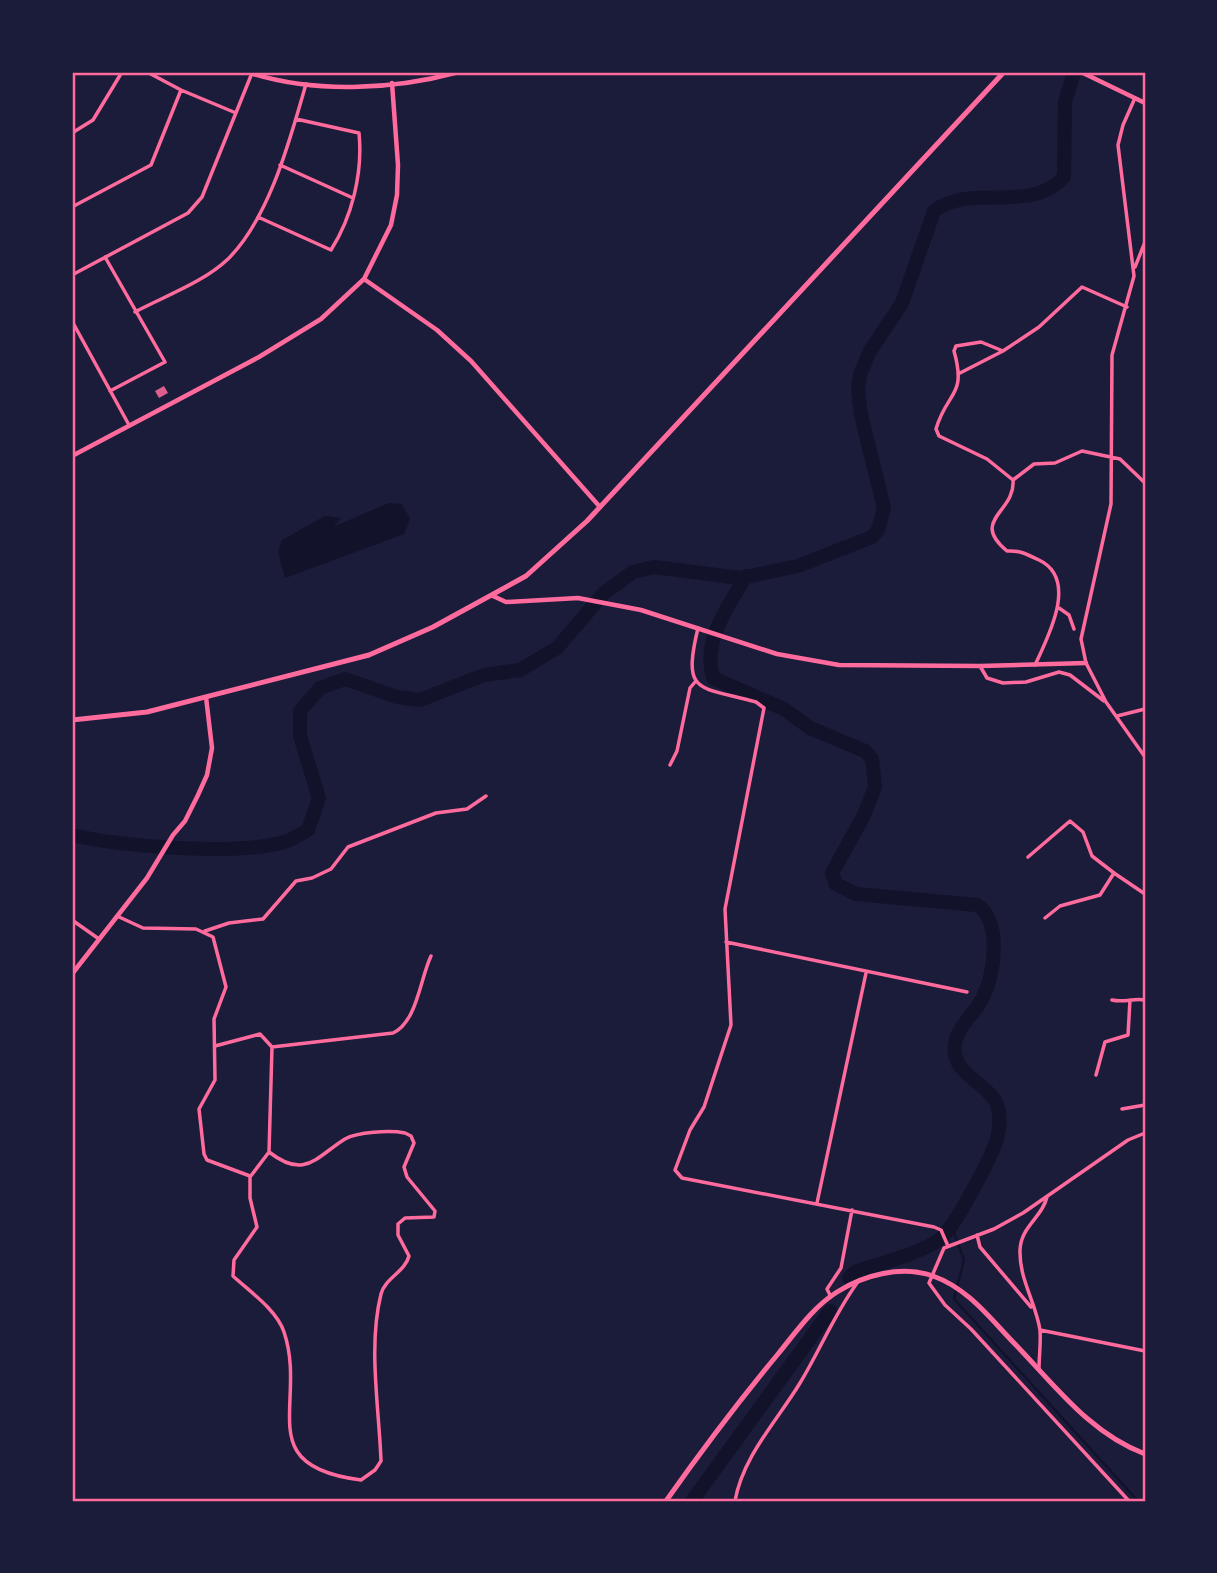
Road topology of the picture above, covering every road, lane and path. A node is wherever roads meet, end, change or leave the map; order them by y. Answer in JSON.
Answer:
{"nodes":[{"id":1,"x":122,"y":72,"type":"edge"},
{"id":2,"x":147,"y":72,"type":"edge"},
{"id":3,"x":459,"y":72,"type":"edge"},
{"id":4,"x":1004,"y":72,"type":"edge"},
{"id":5,"x":1081,"y":72,"type":"edge"},
{"id":6,"x":250,"y":73,"type":"edge"},
{"id":7,"x":392,"y":83,"type":"junction"},
{"id":8,"x":306,"y":84,"type":"junction"},
{"id":9,"x":181,"y":90,"type":"junction"},
{"id":10,"x":1135,"y":98,"type":"junction"},
{"id":11,"x":1145,"y":103,"type":"edge"},
{"id":12,"x":236,"y":113,"type":"junction"},
{"id":13,"x":296,"y":119,"type":"junction"},
{"id":14,"x":72,"y":133,"type":"edge"},
{"id":15,"x":279,"y":165,"type":"junction"},
{"id":16,"x":353,"y":198,"type":"junction"},
{"id":17,"x":72,"y":207,"type":"edge"},
{"id":18,"x":258,"y":217,"type":"junction"},
{"id":19,"x":1145,"y":242,"type":"edge"},
{"id":20,"x":105,"y":257,"type":"junction"},
{"id":21,"x":1134,"y":268,"type":"junction"},
{"id":22,"x":72,"y":275,"type":"edge"},
{"id":23,"x":364,"y":279,"type":"junction"},
{"id":24,"x":1127,"y":307,"type":"junction"},
{"id":25,"x":135,"y":312,"type":"junction"},
{"id":26,"x":72,"y":321,"type":"edge"},
{"id":27,"x":1003,"y":351,"type":"junction"},
{"id":28,"x":960,"y":373,"type":"junction"},
{"id":29,"x":110,"y":391,"type":"junction"},
{"id":30,"x":129,"y":425,"type":"junction"},
{"id":31,"x":1112,"y":455,"type":"junction"},
{"id":32,"x":72,"y":456,"type":"edge"},
{"id":33,"x":1013,"y":480,"type":"junction"},
{"id":34,"x":1145,"y":483,"type":"edge"},
{"id":35,"x":600,"y":507,"type":"junction"},
{"id":36,"x":493,"y":596,"type":"junction"},
{"id":37,"x":1059,"y":608,"type":"junction"},
{"id":38,"x":698,"y":627,"type":"junction"},
{"id":39,"x":1074,"y":629,"type":"dead end"},
{"id":40,"x":1086,"y":663,"type":"junction"},
{"id":41,"x":1035,"y":665,"type":"junction"},
{"id":42,"x":980,"y":666,"type":"junction"},
{"id":43,"x":695,"y":682,"type":"junction"},
{"id":44,"x":206,"y":697,"type":"junction"},
{"id":45,"x":1105,"y":702,"type":"junction"},
{"id":46,"x":1145,"y":709,"type":"edge"},
{"id":47,"x":1117,"y":716,"type":"junction"},
{"id":48,"x":72,"y":720,"type":"edge"},
{"id":49,"x":1145,"y":757,"type":"edge"},
{"id":50,"x":670,"y":765,"type":"dead end"},
{"id":51,"x":486,"y":796,"type":"dead end"},
{"id":52,"x":1027,"y":857,"type":"dead end"},
{"id":53,"x":1114,"y":873,"type":"junction"},
{"id":54,"x":1145,"y":894,"type":"edge"},
{"id":55,"x":117,"y":916,"type":"junction"},
{"id":56,"x":1045,"y":918,"type":"dead end"},
{"id":57,"x":72,"y":920,"type":"edge"},
{"id":58,"x":205,"y":931,"type":"junction"},
{"id":59,"x":99,"y":939,"type":"junction"},
{"id":60,"x":724,"y":942,"type":"junction"},
{"id":61,"x":431,"y":956,"type":"dead end"},
{"id":62,"x":866,"y":973,"type":"junction"},
{"id":63,"x":72,"y":974,"type":"edge"},
{"id":64,"x":967,"y":992,"type":"dead end"},
{"id":65,"x":1112,"y":1000,"type":"dead end"},
{"id":66,"x":1130,"y":1000,"type":"junction"},
{"id":67,"x":1145,"y":1000,"type":"edge"},
{"id":68,"x":215,"y":1046,"type":"junction"},
{"id":69,"x":272,"y":1047,"type":"junction"},
{"id":70,"x":1096,"y":1075,"type":"dead end"},
{"id":71,"x":1145,"y":1105,"type":"edge"},
{"id":72,"x":1122,"y":1109,"type":"dead end"},
{"id":73,"x":1145,"y":1133,"type":"edge"},
{"id":74,"x":269,"y":1152,"type":"junction"},
{"id":75,"x":250,"y":1177,"type":"junction"},
{"id":76,"x":1047,"y":1197,"type":"junction"},
{"id":77,"x":817,"y":1203,"type":"junction"},
{"id":78,"x":852,"y":1210,"type":"junction"},
{"id":79,"x":977,"y":1235,"type":"junction"},
{"id":80,"x":948,"y":1246,"type":"junction"},
{"id":81,"x":931,"y":1275,"type":"junction"},
{"id":82,"x":858,"y":1282,"type":"junction"},
{"id":83,"x":831,"y":1297,"type":"junction"},
{"id":84,"x":1033,"y":1309,"type":"junction"},
{"id":85,"x":1040,"y":1330,"type":"junction"},
{"id":86,"x":1145,"y":1351,"type":"edge"},
{"id":87,"x":1039,"y":1369,"type":"junction"},
{"id":88,"x":1145,"y":1454,"type":"edge"},
{"id":89,"x":666,"y":1501,"type":"edge"},
{"id":90,"x":735,"y":1501,"type":"edge"},
{"id":91,"x":1129,"y":1501,"type":"edge"}],
"edges":[{"from":1,"to":14,"type":"street"},
{"from":2,"to":9,"type":"street"},
{"from":3,"to":7,"type":"street"},
{"from":4,"to":35,"type":"main road"},
{"from":5,"to":10,"type":"street"},
{"from":6,"to":8,"type":"street"},
{"from":6,"to":12,"type":"street"},
{"from":7,"to":8,"type":"street"},
{"from":7,"to":23,"type":"street"},
{"from":8,"to":13,"type":"street"},
{"from":9,"to":12,"type":"street"},
{"from":9,"to":17,"type":"street"},
{"from":10,"to":11,"type":"street"},
{"from":10,"to":21,"type":"street"},
{"from":12,"to":20,"type":"street"},
{"from":13,"to":15,"type":"street"},
{"from":13,"to":16,"type":"street"},
{"from":15,"to":16,"type":"street"},
{"from":15,"to":18,"type":"street"},
{"from":16,"to":18,"type":"street"},
{"from":18,"to":25,"type":"street"},
{"from":19,"to":21,"type":"street"},
{"from":20,"to":22,"type":"street"},
{"from":20,"to":25,"type":"street"},
{"from":21,"to":24,"type":"street"},
{"from":23,"to":30,"type":"street"},
{"from":23,"to":35,"type":"street"},
{"from":24,"to":27,"type":"street"},
{"from":24,"to":31,"type":"street"},
{"from":25,"to":29,"type":"street"},
{"from":26,"to":29,"type":"street"},
{"from":27,"to":28,"type":"street"},
{"from":27,"to":28,"type":"street"},
{"from":28,"to":33,"type":"street"},
{"from":29,"to":30,"type":"street"},
{"from":30,"to":32,"type":"street"},
{"from":31,"to":33,"type":"street"},
{"from":31,"to":34,"type":"street"},
{"from":31,"to":40,"type":"street"},
{"from":33,"to":37,"type":"street"},
{"from":35,"to":36,"type":"main road"},
{"from":36,"to":38,"type":"street"},
{"from":36,"to":44,"type":"main road"},
{"from":37,"to":39,"type":"street"},
{"from":37,"to":41,"type":"street"},
{"from":38,"to":42,"type":"street"},
{"from":38,"to":43,"type":"street"},
{"from":40,"to":41,"type":"street"},
{"from":40,"to":45,"type":"street"},
{"from":41,"to":42,"type":"street"},
{"from":42,"to":45,"type":"street"},
{"from":43,"to":50,"type":"street"},
{"from":43,"to":60,"type":"street"},
{"from":44,"to":48,"type":"main road"},
{"from":44,"to":55,"type":"street"},
{"from":45,"to":47,"type":"street"},
{"from":46,"to":47,"type":"street"},
{"from":47,"to":49,"type":"street"},
{"from":51,"to":58,"type":"street"},
{"from":52,"to":53,"type":"street"},
{"from":53,"to":54,"type":"street"},
{"from":53,"to":56,"type":"street"},
{"from":55,"to":58,"type":"street"},
{"from":55,"to":59,"type":"street"},
{"from":57,"to":59,"type":"street"},
{"from":58,"to":68,"type":"street"},
{"from":59,"to":63,"type":"street"},
{"from":60,"to":62,"type":"street"},
{"from":60,"to":77,"type":"street"},
{"from":61,"to":69,"type":"street"},
{"from":62,"to":64,"type":"street"},
{"from":62,"to":77,"type":"street"},
{"from":65,"to":66,"type":"street"},
{"from":66,"to":67,"type":"street"},
{"from":66,"to":70,"type":"street"},
{"from":68,"to":69,"type":"street"},
{"from":68,"to":75,"type":"street"},
{"from":69,"to":74,"type":"street"},
{"from":71,"to":72,"type":"street"},
{"from":73,"to":76,"type":"street"},
{"from":74,"to":75,"type":"street"},
{"from":74,"to":75,"type":"street"},
{"from":76,"to":79,"type":"street"},
{"from":76,"to":84,"type":"street"},
{"from":77,"to":78,"type":"street"},
{"from":78,"to":80,"type":"street"},
{"from":78,"to":83,"type":"street"},
{"from":79,"to":80,"type":"street"},
{"from":79,"to":84,"type":"street"},
{"from":80,"to":81,"type":"street"},
{"from":81,"to":82,"type":"main road"},
{"from":81,"to":87,"type":"main road"},
{"from":81,"to":91,"type":"street"},
{"from":82,"to":83,"type":"main road"},
{"from":82,"to":90,"type":"street"},
{"from":83,"to":89,"type":"main road"},
{"from":84,"to":85,"type":"street"},
{"from":85,"to":86,"type":"street"},
{"from":85,"to":87,"type":"street"},
{"from":87,"to":88,"type":"main road"}]}
